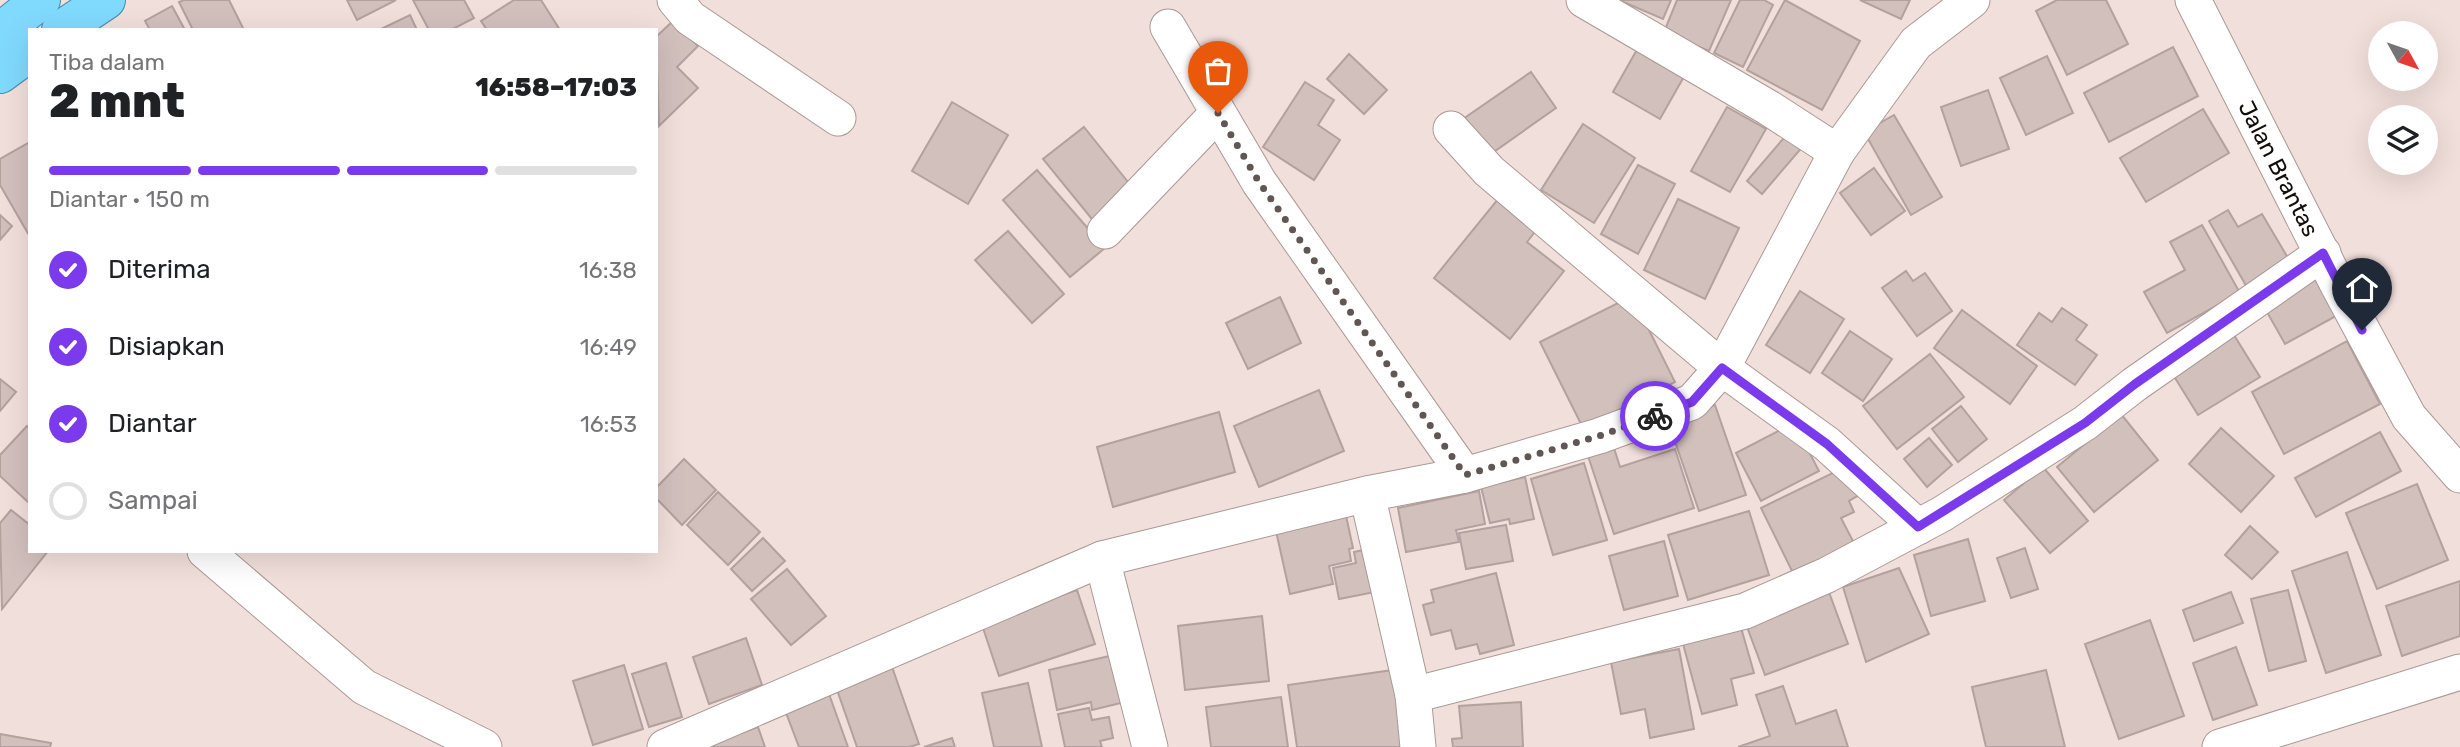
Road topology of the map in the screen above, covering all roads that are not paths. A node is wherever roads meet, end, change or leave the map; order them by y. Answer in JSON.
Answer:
{"nodes":[{"id":1,"x":41,"y":0,"type":"edge"},
{"id":2,"x":106,"y":0,"type":"edge"},
{"id":3,"x":675,"y":0,"type":"edge"},
{"id":4,"x":1584,"y":0,"type":"edge"},
{"id":5,"x":1972,"y":0,"type":"edge"},
{"id":6,"x":2193,"y":0,"type":"edge"},
{"id":7,"x":1168,"y":27,"type":"dead end"},
{"id":8,"x":64,"y":28,"type":"edge"},
{"id":9,"x":0,"y":32,"type":"edge"},
{"id":10,"x":28,"y":53,"type":"edge"},
{"id":11,"x":0,"y":74,"type":"edge"},
{"id":12,"x":1218,"y":113,"type":"junction"},
{"id":13,"x":838,"y":118,"type":"dead end"},
{"id":14,"x":1451,"y":130,"type":"dead end"},
{"id":15,"x":1837,"y":152,"type":"junction"},
{"id":16,"x":1105,"y":230,"type":"dead end"},
{"id":17,"x":2323,"y":253,"type":"junction"},
{"id":18,"x":1722,"y":368,"type":"junction"},
{"id":19,"x":1465,"y":475,"type":"junction"},
{"id":20,"x":2460,"y":475,"type":"edge"},
{"id":21,"x":1367,"y":494,"type":"junction"},
{"id":22,"x":1918,"y":527,"type":"junction"},
{"id":23,"x":207,"y":553,"type":"edge"},
{"id":24,"x":1102,"y":559,"type":"junction"},
{"id":25,"x":2460,"y":672,"type":"edge"},
{"id":26,"x":1413,"y":695,"type":"junction"},
{"id":27,"x":484,"y":747,"type":"edge"},
{"id":28,"x":665,"y":747,"type":"edge"},
{"id":29,"x":1150,"y":747,"type":"edge"},
{"id":30,"x":1418,"y":747,"type":"edge"},
{"id":31,"x":2220,"y":747,"type":"edge"}],
"edges":[{"from":1,"to":9,"type":"highway"},
{"from":2,"to":8,"type":"highway"},
{"from":3,"to":13,"type":"street"},
{"from":4,"to":15,"type":"street"},
{"from":5,"to":15,"type":"street"},
{"from":6,"to":17,"type":"street","name":"Jalan Brantas"},
{"from":7,"to":12,"type":"street"},
{"from":10,"to":11,"type":"highway"},
{"from":12,"to":16,"type":"street"},
{"from":12,"to":19,"type":"street"},
{"from":14,"to":18,"type":"street"},
{"from":15,"to":18,"type":"street"},
{"from":17,"to":20,"type":"street","name":"Jalan Brantas"},
{"from":17,"to":22,"type":"street"},
{"from":18,"to":19,"type":"street"},
{"from":18,"to":22,"type":"street"},
{"from":19,"to":21,"type":"street"},
{"from":21,"to":24,"type":"street"},
{"from":21,"to":26,"type":"street"},
{"from":22,"to":26,"type":"street"},
{"from":23,"to":27,"type":"street"},
{"from":24,"to":28,"type":"street"},
{"from":24,"to":29,"type":"street"},
{"from":25,"to":31,"type":"street"},
{"from":26,"to":30,"type":"street"}]}
